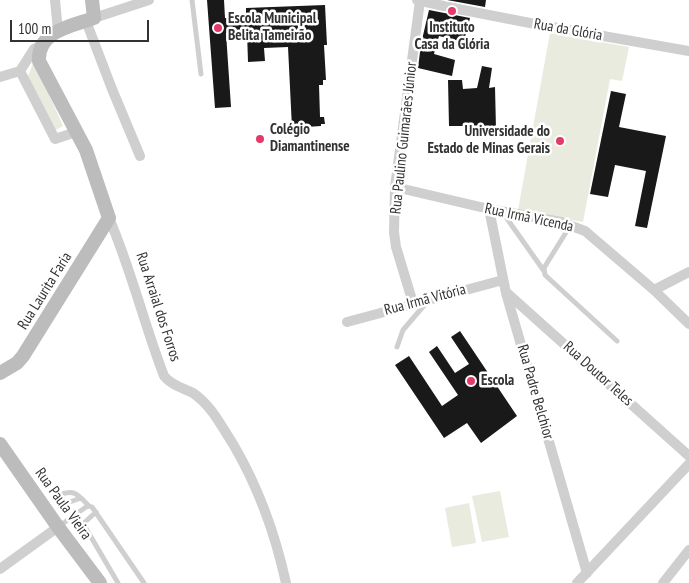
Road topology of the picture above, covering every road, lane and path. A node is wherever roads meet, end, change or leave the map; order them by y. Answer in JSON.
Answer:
{"nodes":[{"id":1,"x":55,"y":0,"type":"edge"},
{"id":2,"x":92,"y":0,"type":"edge"},
{"id":3,"x":149,"y":0,"type":"edge"},
{"id":4,"x":192,"y":0,"type":"edge"},
{"id":5,"x":418,"y":1,"type":"edge"},
{"id":6,"x":90,"y":19,"type":"junction"},
{"id":7,"x":58,"y":31,"type":"junction"},
{"id":8,"x":40,"y":46,"type":"junction"},
{"id":9,"x":689,"y":51,"type":"edge"},
{"id":10,"x":20,"y":70,"type":"junction"},
{"id":11,"x":201,"y":74,"type":"dead end"},
{"id":12,"x":0,"y":77,"type":"edge"},
{"id":13,"x":76,"y":132,"type":"junction"},
{"id":14,"x":140,"y":156,"type":"dead end"},
{"id":15,"x":395,"y":188,"type":"junction"},
{"id":16,"x":489,"y":209,"type":"junction"},
{"id":17,"x":502,"y":211,"type":"junction"},
{"id":18,"x":110,"y":218,"type":"junction"},
{"id":19,"x":571,"y":225,"type":"junction"},
{"id":20,"x":544,"y":272,"type":"junction"},
{"id":21,"x":689,"y":272,"type":"edge"},
{"id":22,"x":503,"y":280,"type":"junction"},
{"id":23,"x":654,"y":290,"type":"junction"},
{"id":24,"x":506,"y":293,"type":"junction"},
{"id":25,"x":431,"y":298,"type":"junction"},
{"id":26,"x":413,"y":303,"type":"junction"},
{"id":27,"x":347,"y":322,"type":"dead end"},
{"id":28,"x":689,"y":324,"type":"edge"},
{"id":29,"x":617,"y":341,"type":"dead end"},
{"id":30,"x":397,"y":347,"type":"dead end"},
{"id":31,"x":0,"y":373,"type":"edge"},
{"id":32,"x":0,"y":444,"type":"edge"},
{"id":33,"x":689,"y":456,"type":"edge"},
{"id":34,"x":689,"y":464,"type":"edge"},
{"id":35,"x":81,"y":498,"type":"dead end"},
{"id":36,"x":89,"y":506,"type":"junction"},
{"id":37,"x":96,"y":512,"type":"junction"},
{"id":38,"x":58,"y":527,"type":"junction"},
{"id":39,"x":689,"y":550,"type":"edge"},
{"id":40,"x":0,"y":569,"type":"edge"},
{"id":41,"x":587,"y":573,"type":"junction"},
{"id":42,"x":142,"y":582,"type":"edge"},
{"id":43,"x":100,"y":583,"type":"edge"},
{"id":44,"x":118,"y":583,"type":"edge"},
{"id":45,"x":286,"y":583,"type":"edge"},
{"id":46,"x":577,"y":583,"type":"edge"},
{"id":47,"x":663,"y":583,"type":"edge"}],
"edges":[{"from":1,"to":7,"type":"street"},
{"from":2,"to":6,"type":"main road"},
{"from":3,"to":6,"type":"street"},
{"from":4,"to":11,"type":"lane"},
{"from":5,"to":9,"type":"street","name":"Rua da Glória"},
{"from":5,"to":15,"type":"street","name":"Rua Paulino Guimarães Júnior"},
{"from":6,"to":7,"type":"main road"},
{"from":6,"to":14,"type":"street"},
{"from":7,"to":8,"type":"main road"},
{"from":8,"to":10,"type":"street"},
{"from":8,"to":13,"type":"main road","name":"Rua Arraial dos Forros"},
{"from":10,"to":12,"type":"street"},
{"from":10,"to":13,"type":"street"},
{"from":13,"to":18,"type":"main road","name":"Rua Arraial dos Forros"},
{"from":15,"to":16,"type":"street","name":"Rua Irmã Vicenda"},
{"from":15,"to":26,"type":"street","name":"Rua Paulino Guimarães Júnior"},
{"from":16,"to":17,"type":"street","name":"Rua Irmã Vicenda"},
{"from":16,"to":22,"type":"street","name":"Rua Padre Belchior"},
{"from":17,"to":19,"type":"street","name":"Rua Irmã Vicenda"},
{"from":17,"to":20,"type":"lane"},
{"from":18,"to":31,"type":"main road","name":"Rua Laurita Faria"},
{"from":18,"to":45,"type":"street","name":"Rua Arraial dos Forros"},
{"from":19,"to":20,"type":"lane"},
{"from":19,"to":23,"type":"street","name":"Rua Irmã Vicenda"},
{"from":20,"to":29,"type":"lane"},
{"from":21,"to":23,"type":"street"},
{"from":22,"to":24,"type":"street","name":"Rua Padre Belchior"},
{"from":22,"to":25,"type":"street","name":"Rua Irmã Vitória"},
{"from":23,"to":28,"type":"street","name":"Rua Irmã Vicenda"},
{"from":24,"to":33,"type":"street","name":"Rua Doutor Teles"},
{"from":24,"to":41,"type":"street","name":"Rua Padre Belchior"},
{"from":25,"to":26,"type":"street","name":"Rua Irmã Vitória"},
{"from":25,"to":30,"type":"lane"},
{"from":26,"to":27,"type":"street","name":"Rua Irmã Vitória"},
{"from":32,"to":38,"type":"main road","name":"Rua Paula Vieira"},
{"from":34,"to":41,"type":"street"},
{"from":35,"to":36,"type":"lane"},
{"from":36,"to":37,"type":"lane"},
{"from":36,"to":38,"type":"lane"},
{"from":37,"to":42,"type":"lane"},
{"from":37,"to":44,"type":"lane"},
{"from":38,"to":40,"type":"street"},
{"from":38,"to":43,"type":"main road","name":"Rua Paula Vieira"},
{"from":39,"to":47,"type":"street"},
{"from":41,"to":46,"type":"street"}]}
